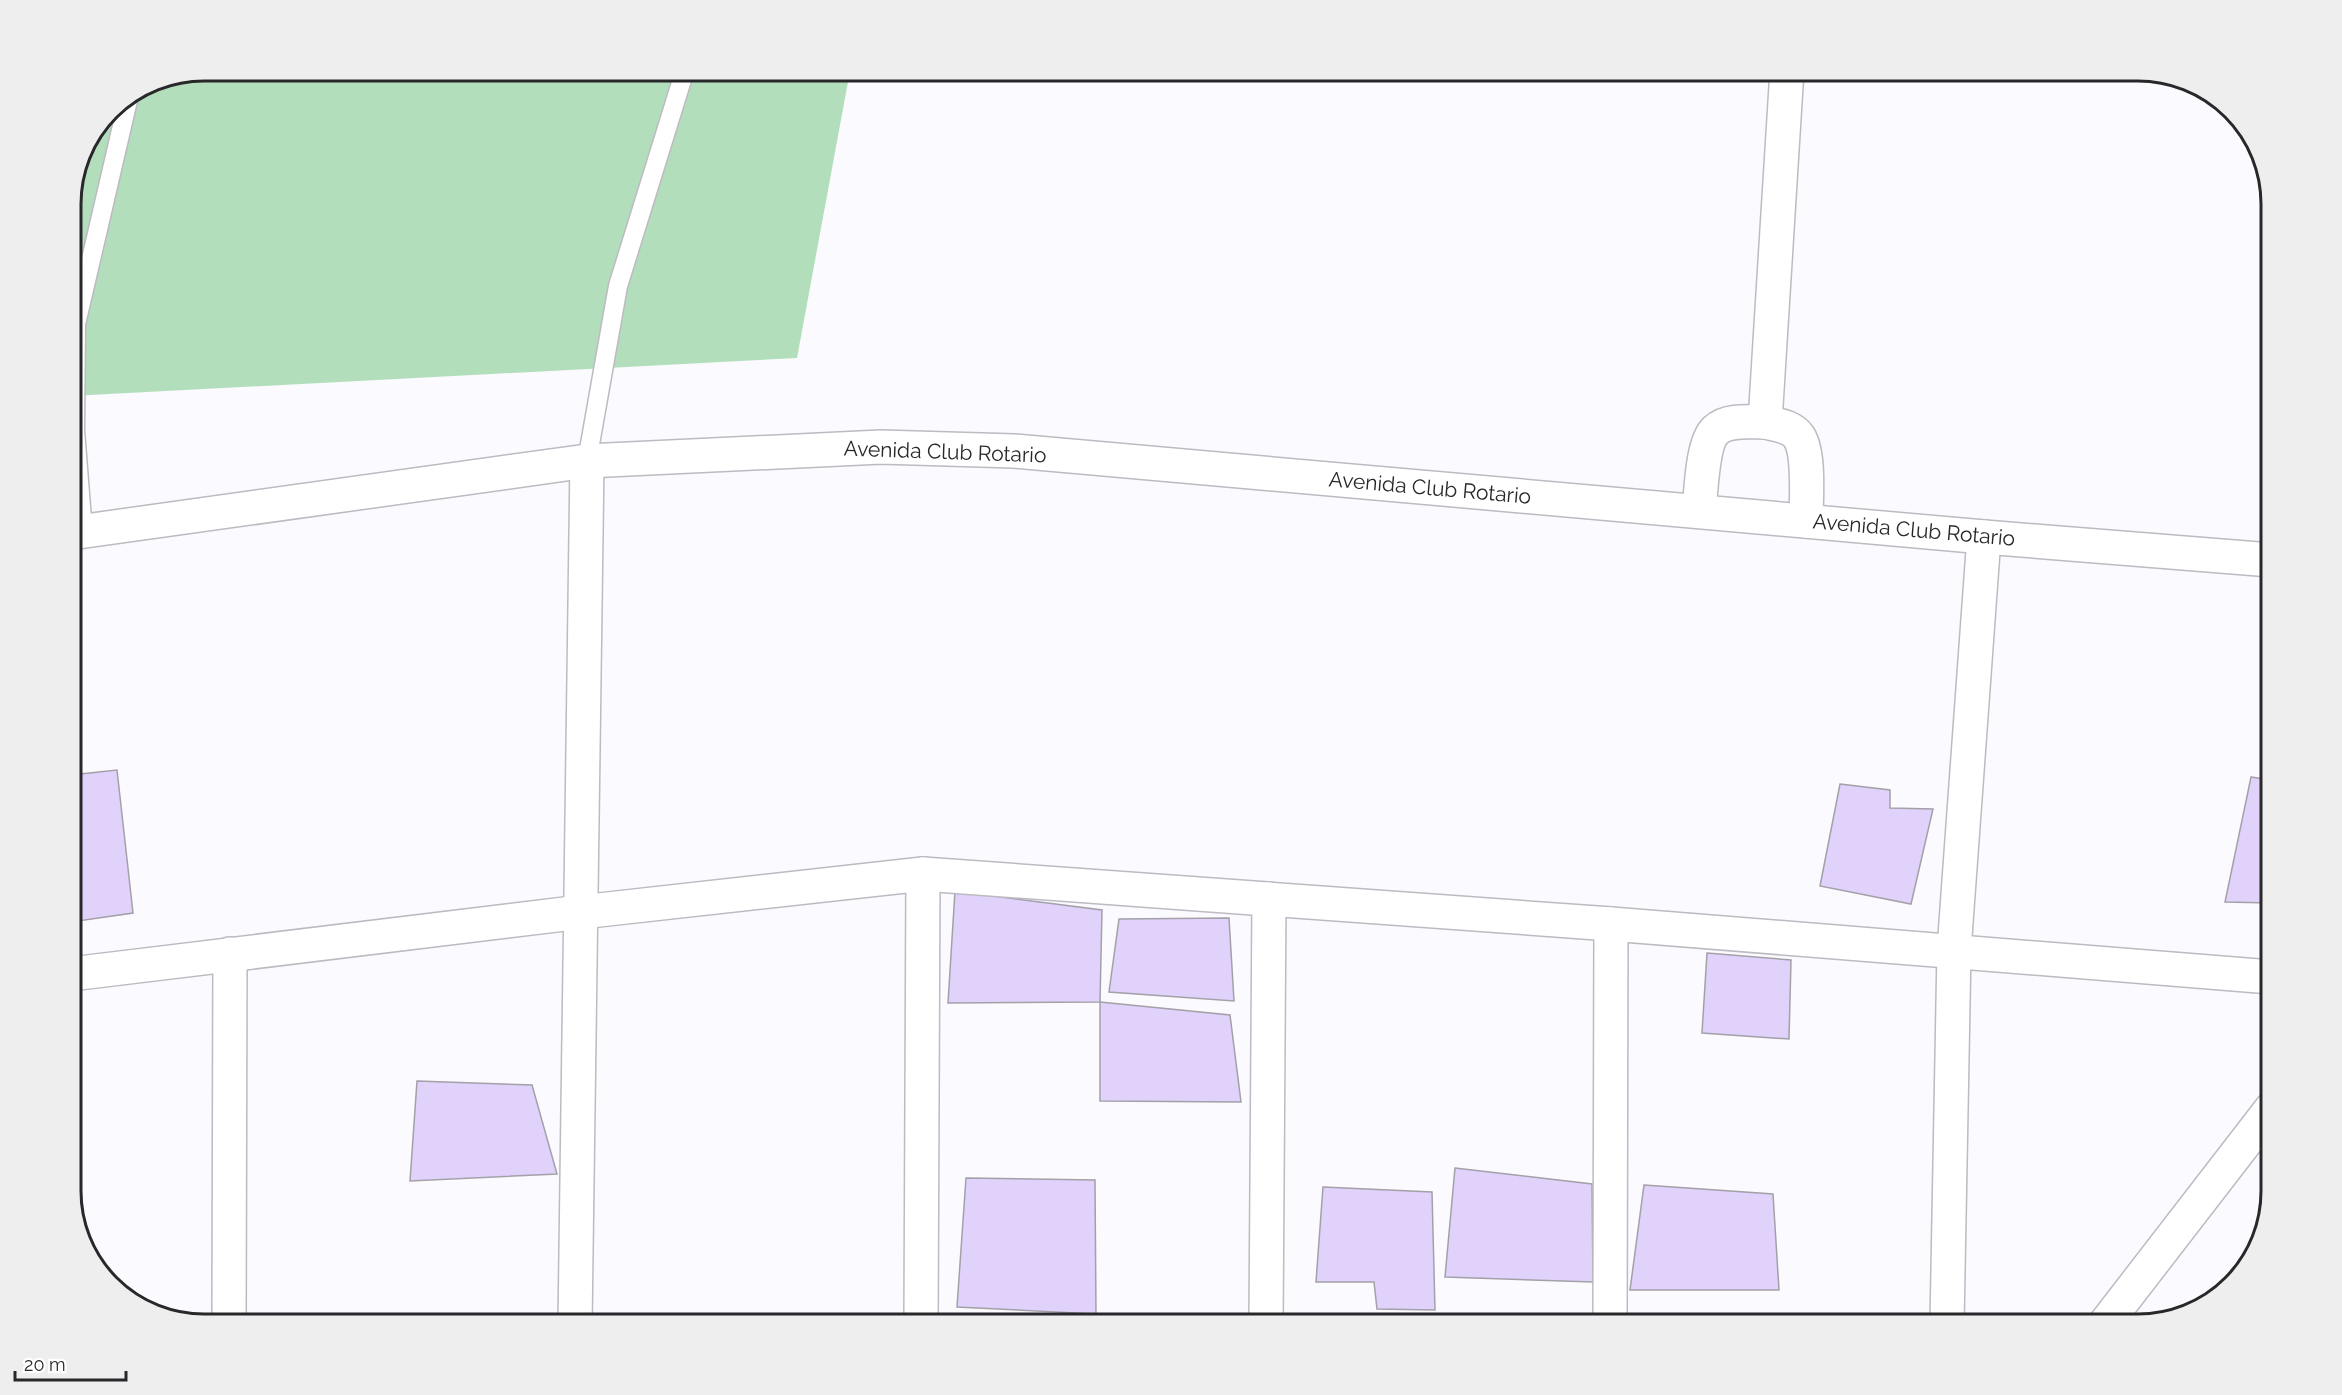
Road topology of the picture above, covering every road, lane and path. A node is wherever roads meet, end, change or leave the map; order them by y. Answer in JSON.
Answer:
{"nodes":[{"id":1,"x":682,"y":81,"type":"edge"},
{"id":2,"x":1786,"y":81,"type":"edge"},
{"id":3,"x":126,"y":110,"type":"edge"},
{"id":4,"x":81,"y":302,"type":"edge"},
{"id":5,"x":1765,"y":422,"type":"junction"},
{"id":6,"x":587,"y":462,"type":"junction"},
{"id":7,"x":1699,"y":511,"type":"junction"},
{"id":8,"x":1806,"y":521,"type":"junction"},
{"id":9,"x":81,"y":531,"type":"edge"},
{"id":10,"x":1984,"y":537,"type":"junction"},
{"id":11,"x":2261,"y":559,"type":"edge"},
{"id":12,"x":923,"y":874,"type":"junction"},
{"id":13,"x":1269,"y":899,"type":"junction"},
{"id":14,"x":581,"y":912,"type":"junction"},
{"id":15,"x":1611,"y":924,"type":"junction"},
{"id":16,"x":1954,"y":950,"type":"junction"},
{"id":17,"x":230,"y":954,"type":"junction"},
{"id":18,"x":81,"y":973,"type":"edge"},
{"id":19,"x":2261,"y":976,"type":"edge"},
{"id":20,"x":2261,"y":1122,"type":"edge"},
{"id":21,"x":229,"y":1314,"type":"edge"},
{"id":22,"x":575,"y":1314,"type":"edge"},
{"id":23,"x":921,"y":1314,"type":"edge"},
{"id":24,"x":1266,"y":1314,"type":"edge"},
{"id":25,"x":1610,"y":1314,"type":"edge"},
{"id":26,"x":1947,"y":1314,"type":"edge"},
{"id":27,"x":2113,"y":1314,"type":"edge"}],
"edges":[{"from":1,"to":6,"type":"lane"},
{"from":2,"to":5,"type":"street"},
{"from":3,"to":4,"type":"lane"},
{"from":5,"to":7,"type":"street"},
{"from":5,"to":8,"type":"street"},
{"from":6,"to":7,"type":"street","name":"Avenida Club Rotario"},
{"from":6,"to":9,"type":"street","name":"Avenida Club Rotario"},
{"from":6,"to":14,"type":"street"},
{"from":7,"to":8,"type":"street","name":"Avenida Club Rotario"},
{"from":8,"to":10,"type":"street","name":"Avenida Club Rotario"},
{"from":10,"to":11,"type":"street","name":"Avenida Club Rotario"},
{"from":10,"to":16,"type":"street"},
{"from":12,"to":13,"type":"street"},
{"from":12,"to":14,"type":"street"},
{"from":12,"to":23,"type":"street"},
{"from":13,"to":15,"type":"street"},
{"from":13,"to":24,"type":"street"},
{"from":14,"to":17,"type":"street"},
{"from":14,"to":22,"type":"street"},
{"from":15,"to":16,"type":"street"},
{"from":15,"to":25,"type":"street"},
{"from":16,"to":19,"type":"street"},
{"from":16,"to":26,"type":"street"},
{"from":17,"to":18,"type":"street"},
{"from":17,"to":21,"type":"street"},
{"from":20,"to":27,"type":"street"}]}
